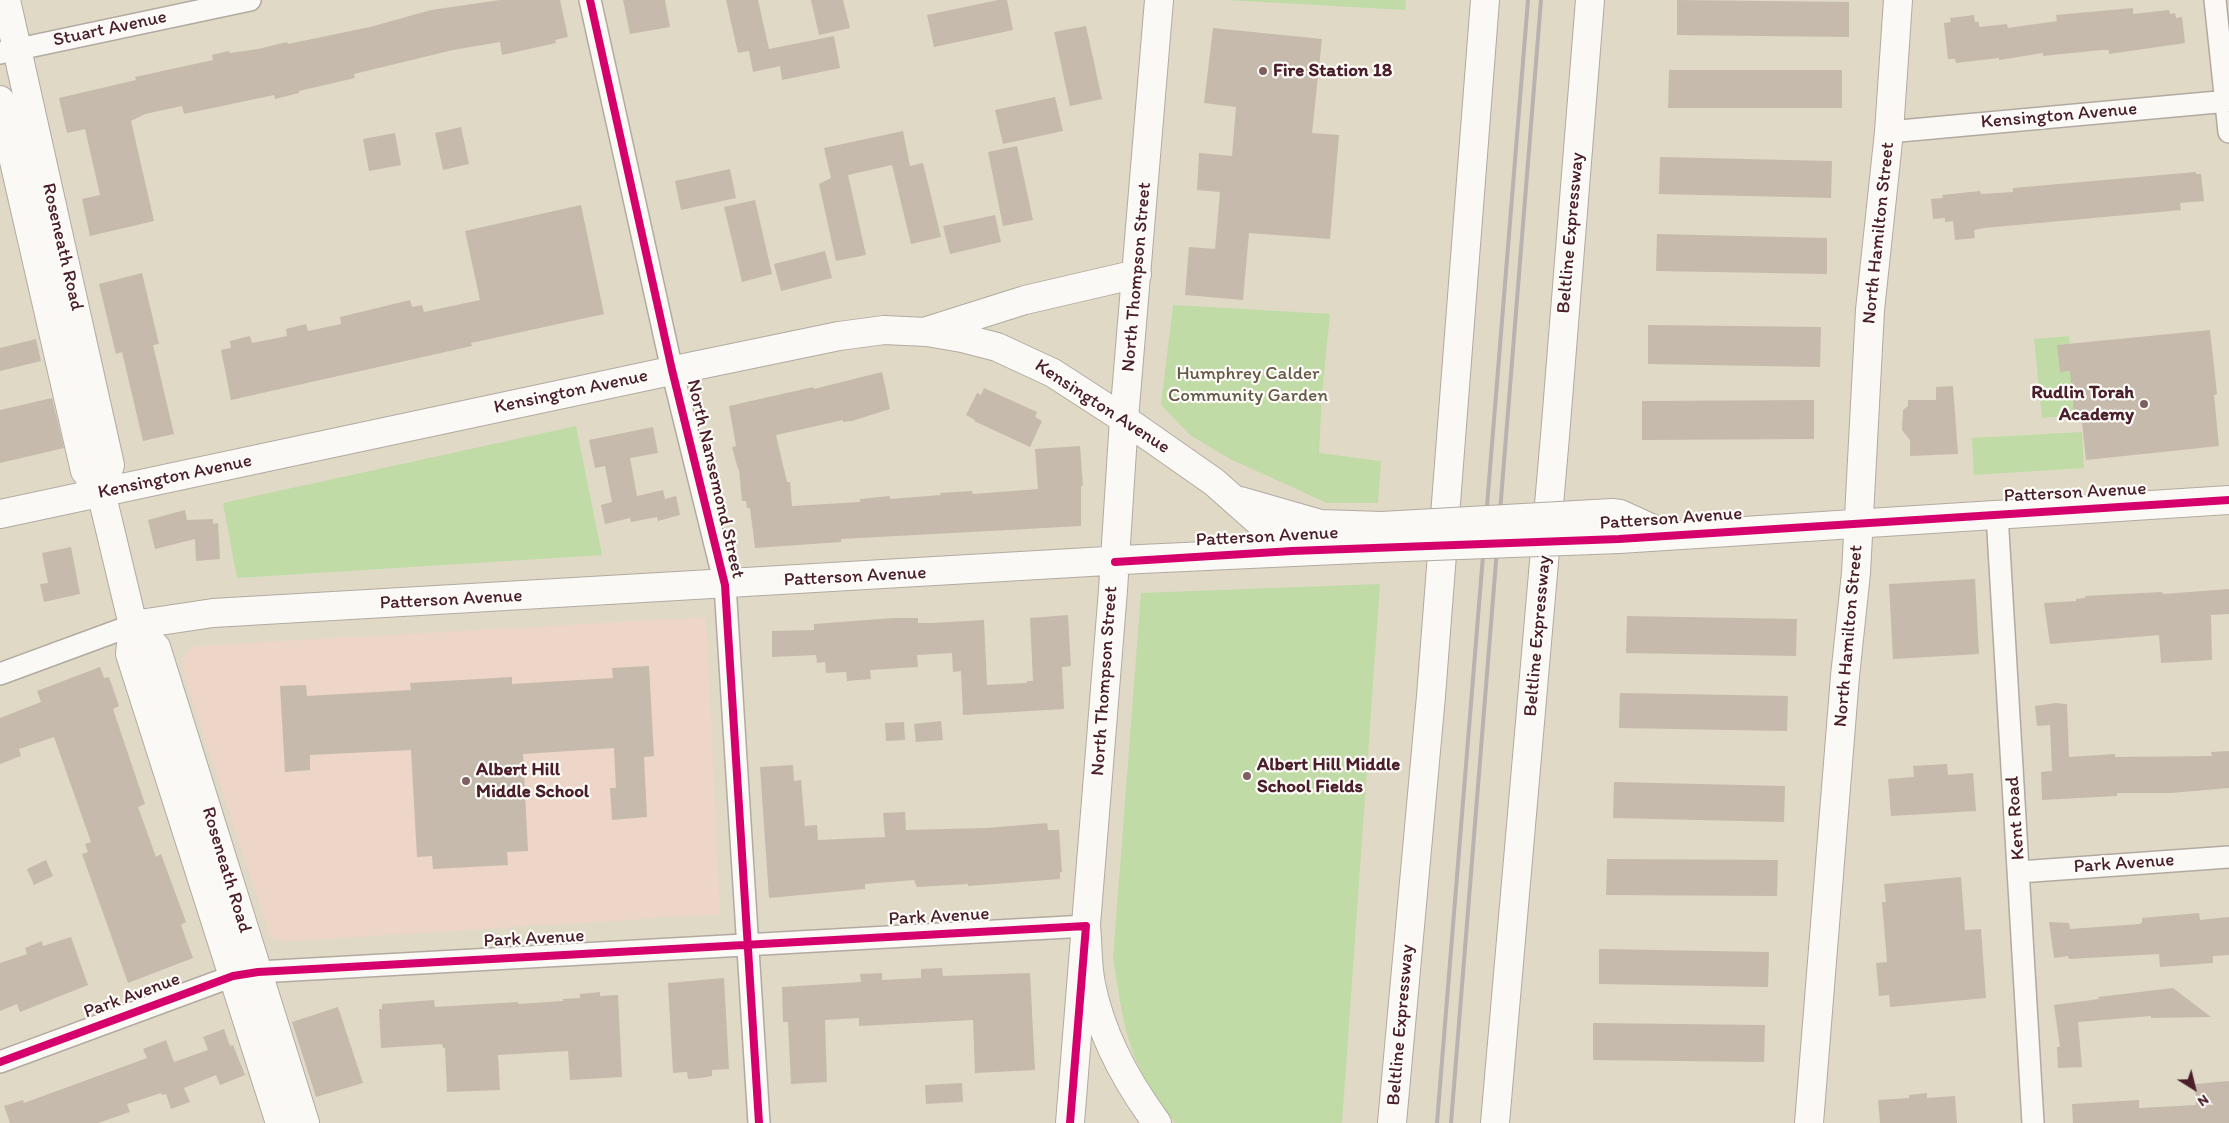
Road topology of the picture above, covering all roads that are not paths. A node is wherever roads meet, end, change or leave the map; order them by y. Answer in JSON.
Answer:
{"nodes":[{"id":1,"x":6,"y":0,"type":"edge"},
{"id":2,"x":250,"y":0,"type":"edge"},
{"id":3,"x":590,"y":0,"type":"edge"},
{"id":4,"x":1159,"y":0,"type":"edge"},
{"id":5,"x":1485,"y":0,"type":"edge"},
{"id":6,"x":1590,"y":0,"type":"edge"},
{"id":7,"x":1898,"y":0,"type":"edge"},
{"id":8,"x":2215,"y":0,"type":"edge"},
{"id":9,"x":9,"y":51,"type":"edge"},
{"id":10,"x":0,"y":100,"type":"edge"},
{"id":11,"x":2227,"y":101,"type":"edge"},
{"id":12,"x":1889,"y":132,"type":"junction"},
{"id":13,"x":2229,"y":132,"type":"edge"},
{"id":14,"x":1137,"y":274,"type":"junction"},
{"id":15,"x":927,"y":332,"type":"junction"},
{"id":16,"x":672,"y":370,"type":"junction"},
{"id":17,"x":1124,"y":419,"type":"junction"},
{"id":18,"x":102,"y":492,"type":"junction"},
{"id":19,"x":1234,"y":499,"type":"junction"},
{"id":20,"x":2229,"y":500,"type":"edge"},
{"id":21,"x":0,"y":514,"type":"edge"},
{"id":22,"x":1997,"y":514,"type":"junction"},
{"id":23,"x":1858,"y":523,"type":"junction"},
{"id":24,"x":1381,"y":537,"type":"junction"},
{"id":25,"x":1292,"y":551,"type":"junction"},
{"id":26,"x":1115,"y":562,"type":"junction"},
{"id":27,"x":725,"y":585,"type":"junction"},
{"id":28,"x":133,"y":625,"type":"junction"},
{"id":29,"x":0,"y":674,"type":"edge"},
{"id":30,"x":2229,"y":857,"type":"edge"},
{"id":31,"x":2019,"y":872,"type":"junction"},
{"id":32,"x":1086,"y":926,"type":"junction"},
{"id":33,"x":747,"y":944,"type":"junction"},
{"id":34,"x":245,"y":974,"type":"junction"},
{"id":35,"x":0,"y":1062,"type":"edge"},
{"id":36,"x":1496,"y":1117,"type":"edge"},
{"id":37,"x":280,"y":1123,"type":"edge"},
{"id":38,"x":305,"y":1123,"type":"edge"},
{"id":39,"x":759,"y":1123,"type":"edge"},
{"id":40,"x":1070,"y":1123,"type":"edge"},
{"id":41,"x":1157,"y":1123,"type":"edge"},
{"id":42,"x":1392,"y":1123,"type":"edge"},
{"id":43,"x":1809,"y":1123,"type":"edge"},
{"id":44,"x":2033,"y":1123,"type":"edge"}],
"edges":[{"from":1,"to":9,"type":"main road","name":"Roseneath Road"},
{"from":2,"to":9,"type":"street","name":"Stuart Avenue"},
{"from":3,"to":16,"type":"street","name":"North Nansemond Street"},
{"from":4,"to":14,"type":"main road","name":"North Thompson Street"},
{"from":5,"to":42,"type":"main road","name":"Beltline Expressway"},
{"from":6,"to":36,"type":"main road","name":"Beltline Expressway"},
{"from":7,"to":12,"type":"main road","name":"North Hamilton Street"},
{"from":8,"to":11,"type":"street"},
{"from":9,"to":18,"type":"main road","name":"Roseneath Road"},
{"from":10,"to":18,"type":"main road","name":"Roseneath Road"},
{"from":11,"to":12,"type":"street","name":"Kensington Avenue"},
{"from":11,"to":13,"type":"street"},
{"from":12,"to":23,"type":"main road","name":"North Hamilton Street"},
{"from":14,"to":15,"type":"main road"},
{"from":14,"to":17,"type":"main road","name":"North Thompson Street"},
{"from":15,"to":16,"type":"main road","name":"Kensington Avenue"},
{"from":15,"to":17,"type":"main road","name":"Kensington Avenue"},
{"from":16,"to":18,"type":"main road","name":"Kensington Avenue"},
{"from":16,"to":27,"type":"street","name":"North Nansemond Street"},
{"from":17,"to":19,"type":"main road","name":"Kensington Avenue"},
{"from":17,"to":26,"type":"main road","name":"North Thompson Street"},
{"from":18,"to":21,"type":"main road","name":"Kensington Avenue"},
{"from":18,"to":28,"type":"main road","name":"Roseneath Road"},
{"from":19,"to":24,"type":"main road"},
{"from":19,"to":25,"type":"main road","name":"Kensington Avenue"},
{"from":20,"to":22,"type":"main road","name":"Patterson Avenue"},
{"from":22,"to":23,"type":"main road","name":"Patterson Avenue"},
{"from":22,"to":31,"type":"street","name":"Kent Road"},
{"from":23,"to":24,"type":"main road","name":"Patterson Avenue","bridge":true},
{"from":23,"to":43,"type":"main road","name":"North Hamilton Street"},
{"from":24,"to":25,"type":"main road","name":"Patterson Avenue"},
{"from":25,"to":26,"type":"main road","name":"Patterson Avenue"},
{"from":26,"to":27,"type":"main road","name":"Patterson Avenue"},
{"from":26,"to":32,"type":"main road","name":"North Thompson Street"},
{"from":27,"to":28,"type":"main road","name":"Patterson Avenue"},
{"from":27,"to":33,"type":"street","name":"North Nansemond Street"},
{"from":28,"to":29,"type":"street","name":"Patterson Avenue"},
{"from":28,"to":34,"type":"main road","name":"Roseneath Road"},
{"from":30,"to":31,"type":"street","name":"Park Avenue"},
{"from":31,"to":44,"type":"street","name":"Kent Road"},
{"from":32,"to":33,"type":"street","name":"Park Avenue"},
{"from":32,"to":40,"type":"main road","name":"North Thompson Street"},
{"from":32,"to":41,"type":"main road"},
{"from":33,"to":34,"type":"street","name":"Park Avenue"},
{"from":33,"to":39,"type":"street","name":"North Nansemond Street"},
{"from":34,"to":35,"type":"street","name":"Park Avenue"},
{"from":34,"to":37,"type":"main road","name":"Roseneath Road"},
{"from":34,"to":38,"type":"main road","name":"Roseneath Road"}]}
